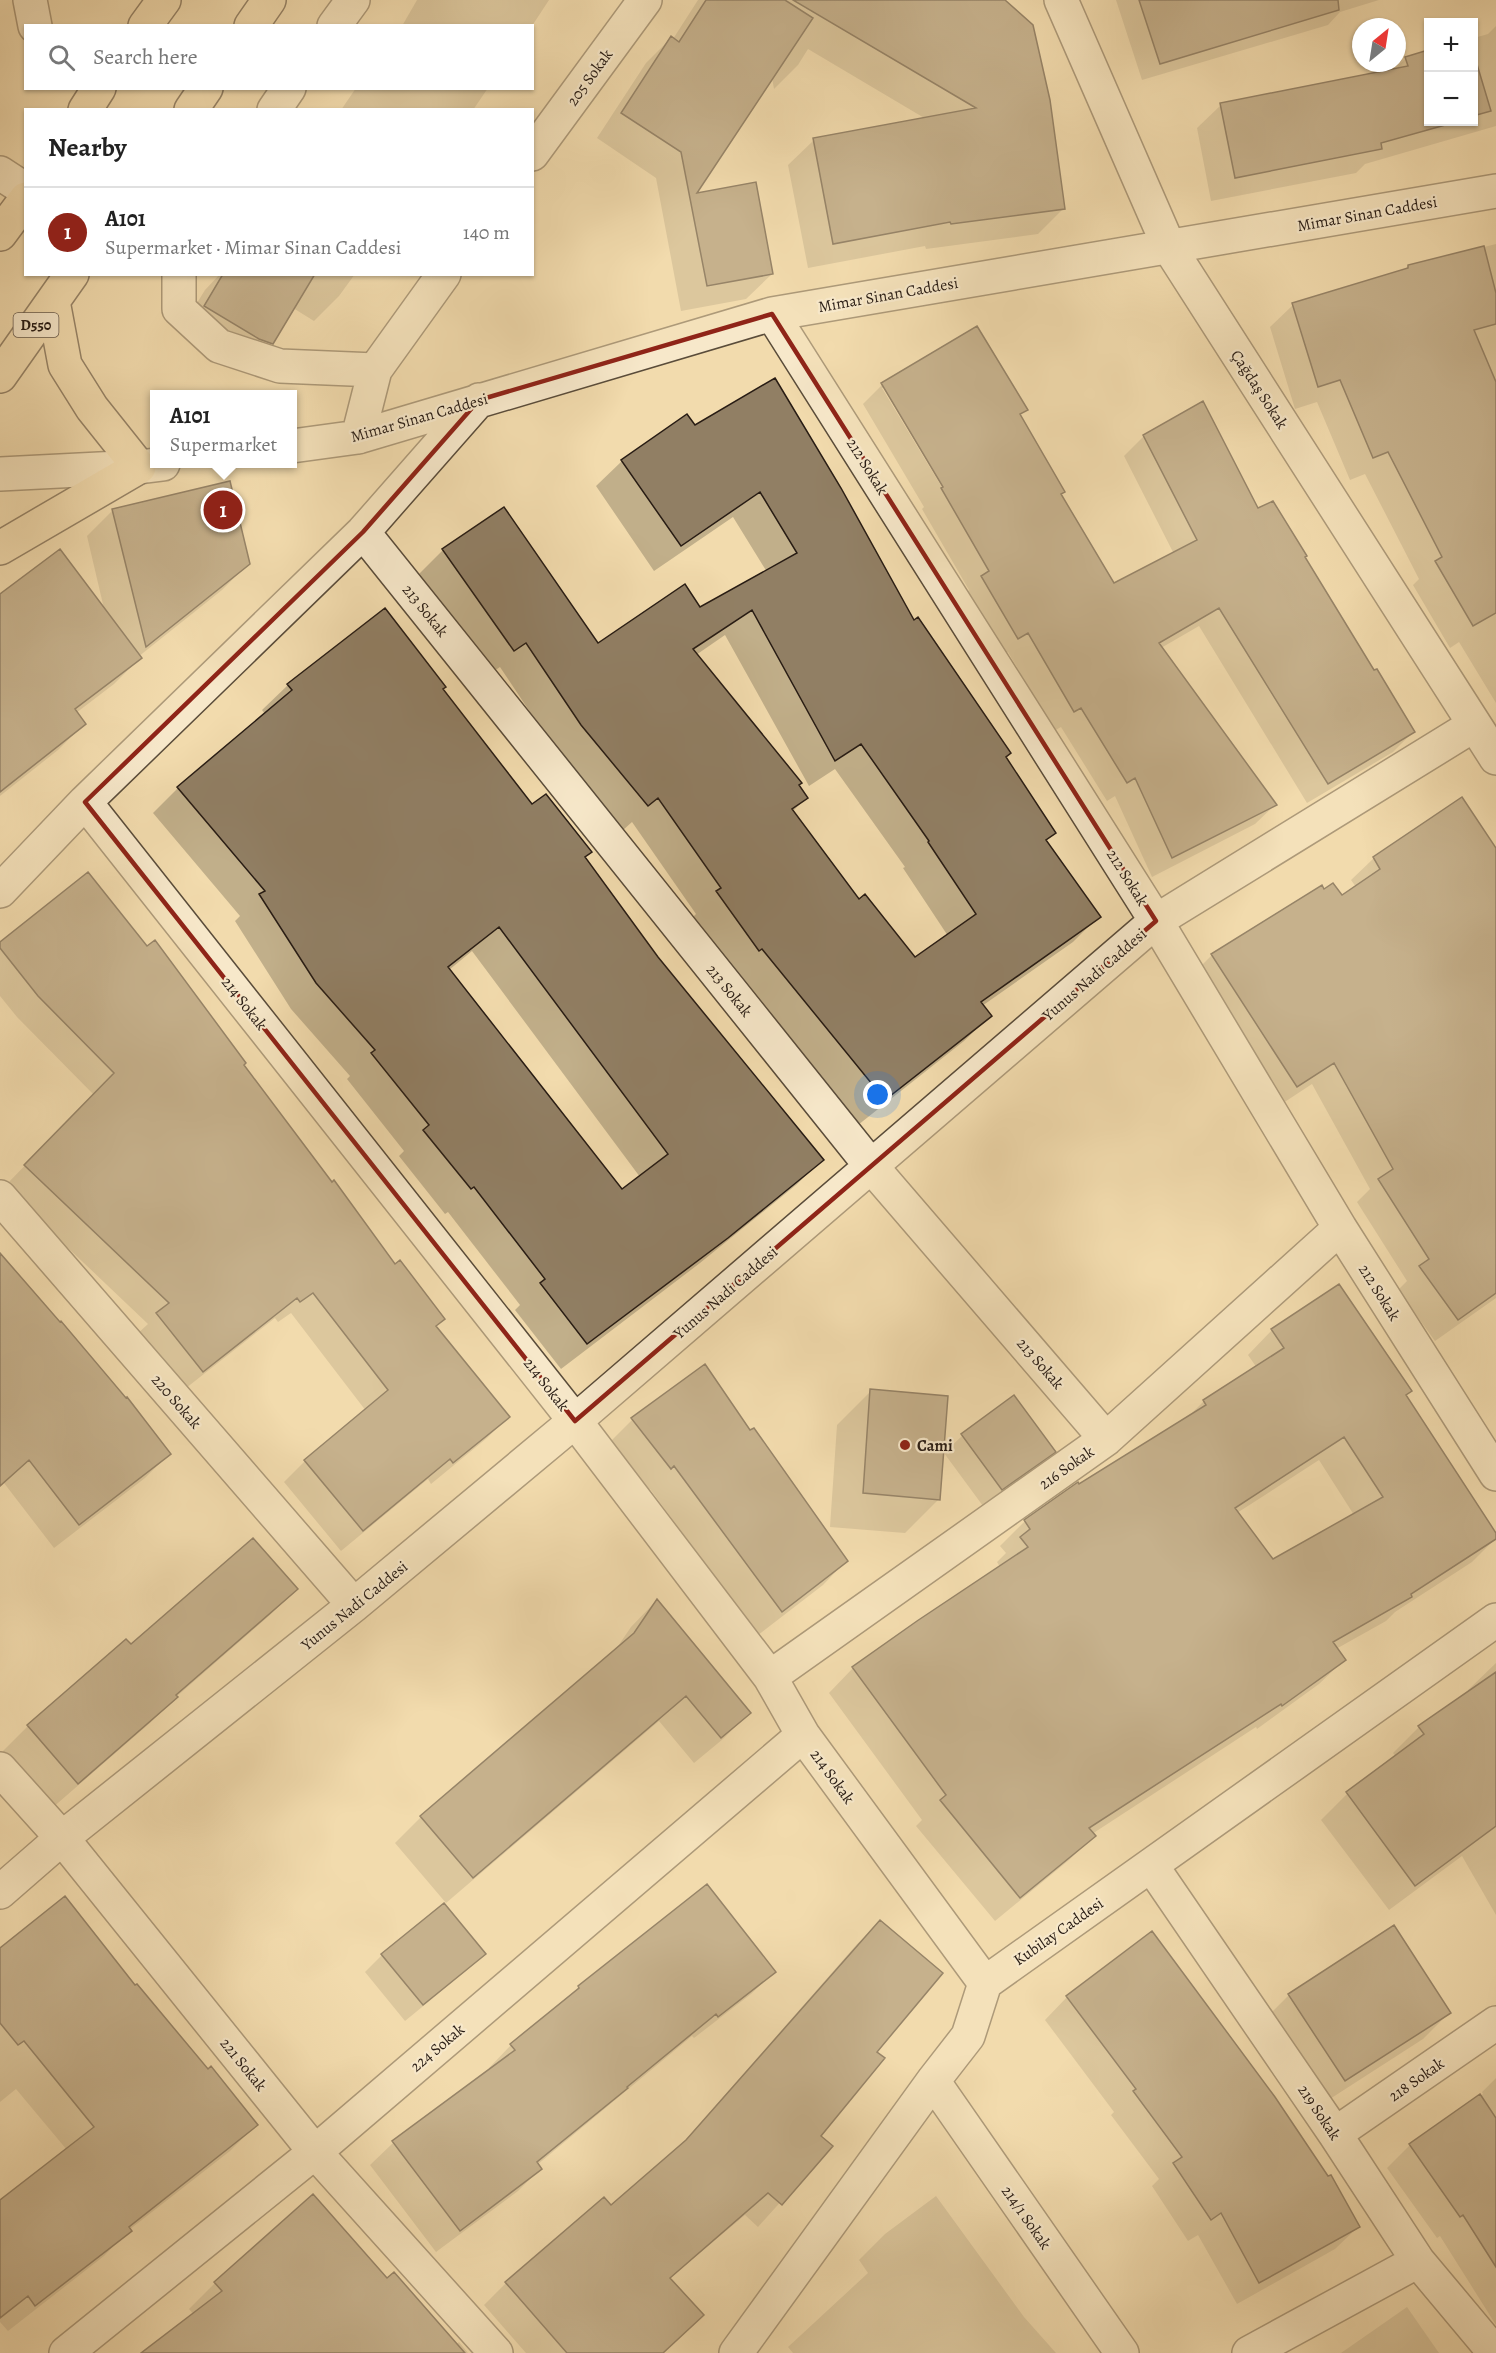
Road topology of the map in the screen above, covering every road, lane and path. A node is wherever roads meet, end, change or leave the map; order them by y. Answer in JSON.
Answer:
{"nodes":[{"id":1,"x":30,"y":0,"type":"edge"},
{"id":2,"x":164,"y":0,"type":"edge"},
{"id":3,"x":269,"y":0,"type":"edge"},
{"id":4,"x":353,"y":0,"type":"edge"},
{"id":5,"x":645,"y":0,"type":"edge"},
{"id":6,"x":1061,"y":0,"type":"edge"},
{"id":7,"x":35,"y":24,"type":"edge"},
{"id":8,"x":146,"y":24,"type":"edge"},
{"id":9,"x":252,"y":24,"type":"edge"},
{"id":10,"x":335,"y":24,"type":"edge"},
{"id":11,"x":205,"y":90,"type":"edge"},
{"id":12,"x":288,"y":90,"type":"edge"},
{"id":13,"x":192,"y":108,"type":"edge"},
{"id":14,"x":275,"y":108,"type":"edge"},
{"id":15,"x":534,"y":151,"type":"edge"},
{"id":16,"x":0,"y":173,"type":"edge"},
{"id":17,"x":24,"y":189,"type":"edge"},
{"id":18,"x":1496,"y":191,"type":"edge"},
{"id":19,"x":24,"y":202,"type":"edge"},
{"id":20,"x":0,"y":234,"type":"edge"},
{"id":21,"x":1169,"y":247,"type":"junction"},
{"id":22,"x":71,"y":276,"type":"edge"},
{"id":23,"x":178,"y":276,"type":"edge"},
{"id":24,"x":443,"y":276,"type":"edge"},
{"id":25,"x":53,"y":301,"type":"junction"},
{"id":26,"x":772,"y":314,"type":"junction"},
{"id":27,"x":375,"y":370,"type":"junction"},
{"id":28,"x":0,"y":376,"type":"edge"},
{"id":29,"x":479,"y":400,"type":"junction"},
{"id":30,"x":358,"y":437,"type":"junction"},
{"id":31,"x":297,"y":445,"type":"edge"},
{"id":32,"x":150,"y":464,"type":"edge"},
{"id":33,"x":150,"y":465,"type":"edge"},
{"id":34,"x":150,"y":466,"type":"edge"},
{"id":35,"x":0,"y":474,"type":"edge"},
{"id":36,"x":363,"y":532,"type":"junction"},
{"id":37,"x":0,"y":548,"type":"edge"},
{"id":38,"x":1474,"y":725,"type":"junction"},
{"id":39,"x":1496,"y":759,"type":"edge"},
{"id":40,"x":85,"y":802,"type":"junction"},
{"id":41,"x":0,"y":891,"type":"edge"},
{"id":42,"x":1156,"y":921,"type":"junction"},
{"id":43,"x":871,"y":1166,"type":"junction"},
{"id":44,"x":0,"y":1197,"type":"edge"},
{"id":45,"x":1340,"y":1228,"type":"junction"},
{"id":46,"x":575,"y":1421,"type":"junction"},
{"id":47,"x":1106,"y":1439,"type":"junction"},
{"id":48,"x":1496,"y":1474,"type":"edge"},
{"id":49,"x":354,"y":1605,"type":"junction"},
{"id":50,"x":1496,"y":1620,"type":"edge"},
{"id":51,"x":770,"y":1677,"type":"junction"},
{"id":52,"x":803,"y":1735,"type":"junction"},
{"id":53,"x":0,"y":1769,"type":"edge"},
{"id":54,"x":62,"y":1838,"type":"junction"},
{"id":55,"x":1151,"y":1865,"type":"junction"},
{"id":56,"x":0,"y":1892,"type":"edge"},
{"id":57,"x":985,"y":1983,"type":"junction"},
{"id":58,"x":1496,"y":2023,"type":"edge"},
{"id":59,"x":933,"y":2081,"type":"junction"},
{"id":60,"x":1335,"y":2134,"type":"junction"},
{"id":61,"x":315,"y":2152,"type":"junction"},
{"id":62,"x":1418,"y":2261,"type":"junction"},
{"id":63,"x":66,"y":2353,"type":"edge"},
{"id":64,"x":496,"y":2353,"type":"edge"},
{"id":65,"x":736,"y":2353,"type":"edge"},
{"id":66,"x":1122,"y":2353,"type":"edge"},
{"id":67,"x":1249,"y":2353,"type":"edge"},
{"id":68,"x":1495,"y":2353,"type":"edge"}],
"edges":[{"from":1,"to":7,"type":"street"},
{"from":2,"to":8,"type":"highway"},
{"from":3,"to":9,"type":"highway"},
{"from":4,"to":10,"type":"street"},
{"from":5,"to":15,"type":"street","name":"205 Sokak"},
{"from":6,"to":21,"type":"street","name":"Çağdaş Sokak"},
{"from":11,"to":13,"type":"highway"},
{"from":12,"to":14,"type":"street"},
{"from":16,"to":17,"type":"street"},
{"from":18,"to":21,"type":"street","name":"Mimar Sinan Caddesi"},
{"from":19,"to":20,"type":"highway"},
{"from":21,"to":26,"type":"street","name":"Mimar Sinan Caddesi"},
{"from":21,"to":38,"type":"street","name":"Çağdaş Sokak"},
{"from":22,"to":25,"type":"highway","number":"D550"},
{"from":23,"to":27,"type":"street"},
{"from":24,"to":27,"type":"street"},
{"from":25,"to":28,"type":"highway","number":"D550"},
{"from":25,"to":32,"type":"highway"},
{"from":26,"to":29,"type":"street","name":"Mimar Sinan Caddesi"},
{"from":26,"to":42,"type":"street","name":"212 Sokak"},
{"from":27,"to":30,"type":"street"},
{"from":29,"to":30,"type":"street","name":"Mimar Sinan Caddesi"},
{"from":29,"to":36,"type":"street"},
{"from":30,"to":31,"type":"street","name":"Mimar Sinan Caddesi"},
{"from":33,"to":35,"type":"street"},
{"from":34,"to":37,"type":"highway"},
{"from":36,"to":40,"type":"street"},
{"from":36,"to":43,"type":"street","name":"213 Sokak"},
{"from":38,"to":39,"type":"street","name":"Çağdaş Sokak"},
{"from":38,"to":42,"type":"street","name":"Yunus Nadi Caddesi"},
{"from":40,"to":41,"type":"street"},
{"from":40,"to":46,"type":"street","name":"214 Sokak"},
{"from":42,"to":43,"type":"street","name":"Yunus Nadi Caddesi"},
{"from":42,"to":45,"type":"street","name":"212 Sokak"},
{"from":43,"to":46,"type":"street","name":"Yunus Nadi Caddesi"},
{"from":43,"to":47,"type":"street","name":"213 Sokak"},
{"from":44,"to":49,"type":"street","name":"220 Sokak"},
{"from":45,"to":47,"type":"street","name":"216 Sokak"},
{"from":45,"to":48,"type":"street","name":"212 Sokak"},
{"from":46,"to":49,"type":"street","name":"Yunus Nadi Caddesi"},
{"from":46,"to":51,"type":"street","name":"214 Sokak"},
{"from":47,"to":51,"type":"street","name":"216 Sokak"},
{"from":49,"to":54,"type":"street","name":"Yunus Nadi Caddesi"},
{"from":50,"to":55,"type":"street","name":"Kubilay Caddesi"},
{"from":51,"to":52,"type":"street","name":"214 Sokak"},
{"from":52,"to":57,"type":"street","name":"214 Sokak"},
{"from":52,"to":61,"type":"street","name":"224 Sokak"},
{"from":53,"to":54,"type":"street","name":"221 Sokak"},
{"from":54,"to":56,"type":"street","name":"Yunus Nadi Caddesi"},
{"from":54,"to":61,"type":"street","name":"221 Sokak"},
{"from":55,"to":57,"type":"street","name":"Kubilay Caddesi"},
{"from":55,"to":60,"type":"street","name":"219 Sokak"},
{"from":57,"to":59,"type":"street"},
{"from":58,"to":60,"type":"street","name":"218 Sokak"},
{"from":59,"to":65,"type":"street"},
{"from":59,"to":66,"type":"street","name":"214/1 Sokak"},
{"from":60,"to":62,"type":"street","name":"219 Sokak"},
{"from":61,"to":63,"type":"street","name":"224 Sokak"},
{"from":61,"to":64,"type":"street","name":"221 Sokak"},
{"from":62,"to":67,"type":"street"},
{"from":62,"to":68,"type":"street","name":"219 Sokak"}]}
